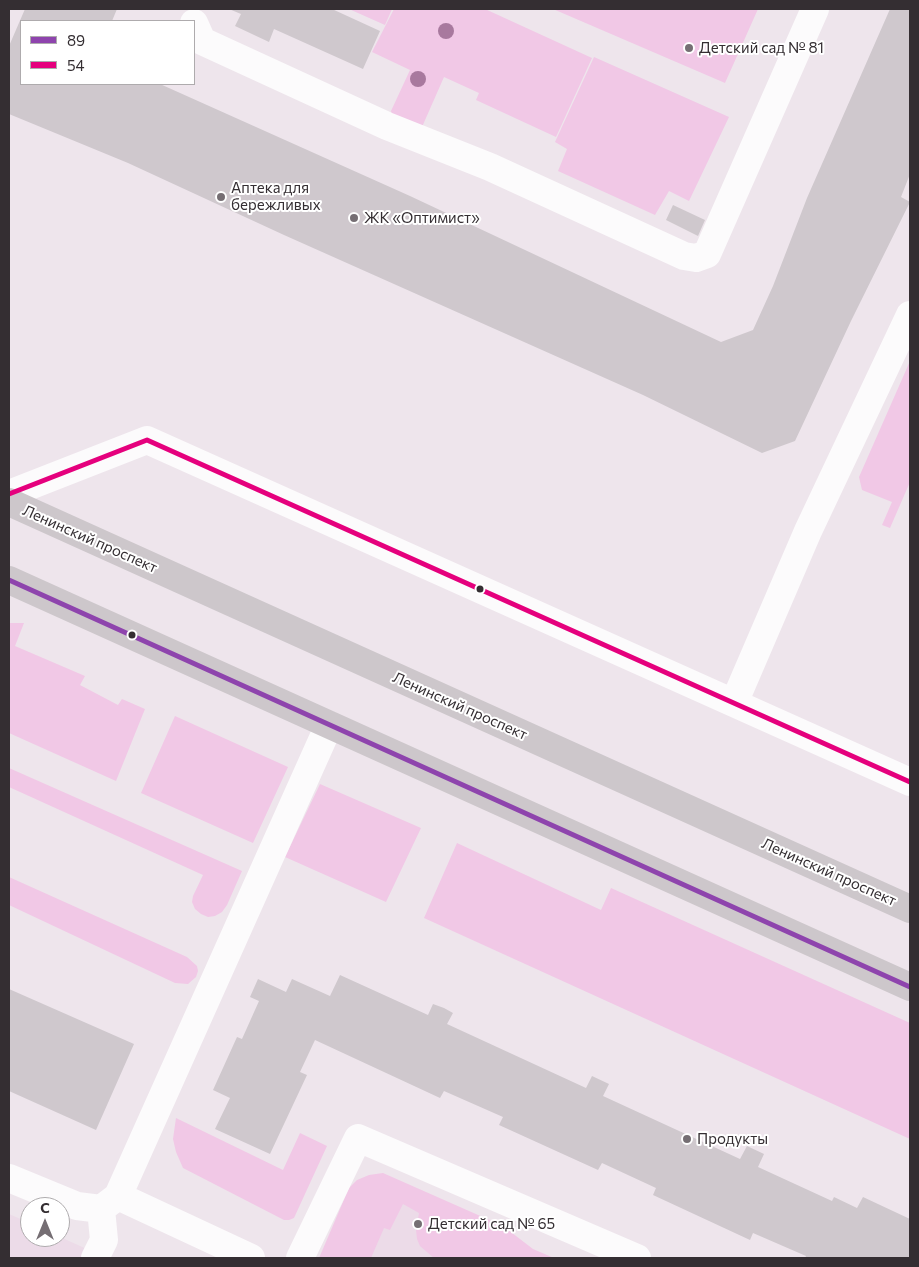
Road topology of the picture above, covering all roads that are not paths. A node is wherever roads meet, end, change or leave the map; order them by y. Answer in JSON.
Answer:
{"nodes":[{"id":1,"x":815,"y":9,"type":"edge"},
{"id":2,"x":195,"y":26,"type":"edge"},
{"id":3,"x":910,"y":315,"type":"edge"},
{"id":4,"x":9,"y":494,"type":"edge"},
{"id":5,"x":9,"y":502,"type":"edge"},
{"id":6,"x":9,"y":580,"type":"edge"},
{"id":7,"x":734,"y":703,"type":"junction"},
{"id":8,"x":329,"y":725,"type":"junction"},
{"id":9,"x":910,"y":782,"type":"edge"},
{"id":10,"x":910,"y":909,"type":"edge"},
{"id":11,"x":910,"y":987,"type":"edge"},
{"id":12,"x":9,"y":1178,"type":"edge"},
{"id":13,"x":109,"y":1202,"type":"junction"},
{"id":14,"x":625,"y":1256,"type":"edge"},
{"id":15,"x":95,"y":1258,"type":"edge"},
{"id":16,"x":251,"y":1258,"type":"edge"},
{"id":17,"x":300,"y":1258,"type":"edge"}],
"edges":[{"from":1,"to":2,"type":"street"},
{"from":3,"to":7,"type":"street"},
{"from":4,"to":7,"type":"street"},
{"from":5,"to":10,"type":"main road","name":"Ленинский проспект"},
{"from":6,"to":8,"type":"main road"},
{"from":7,"to":9,"type":"street"},
{"from":8,"to":11,"type":"main road"},
{"from":8,"to":13,"type":"street"},
{"from":12,"to":13,"type":"street"},
{"from":13,"to":15,"type":"street"},
{"from":13,"to":16,"type":"street"},
{"from":14,"to":17,"type":"street"}]}
